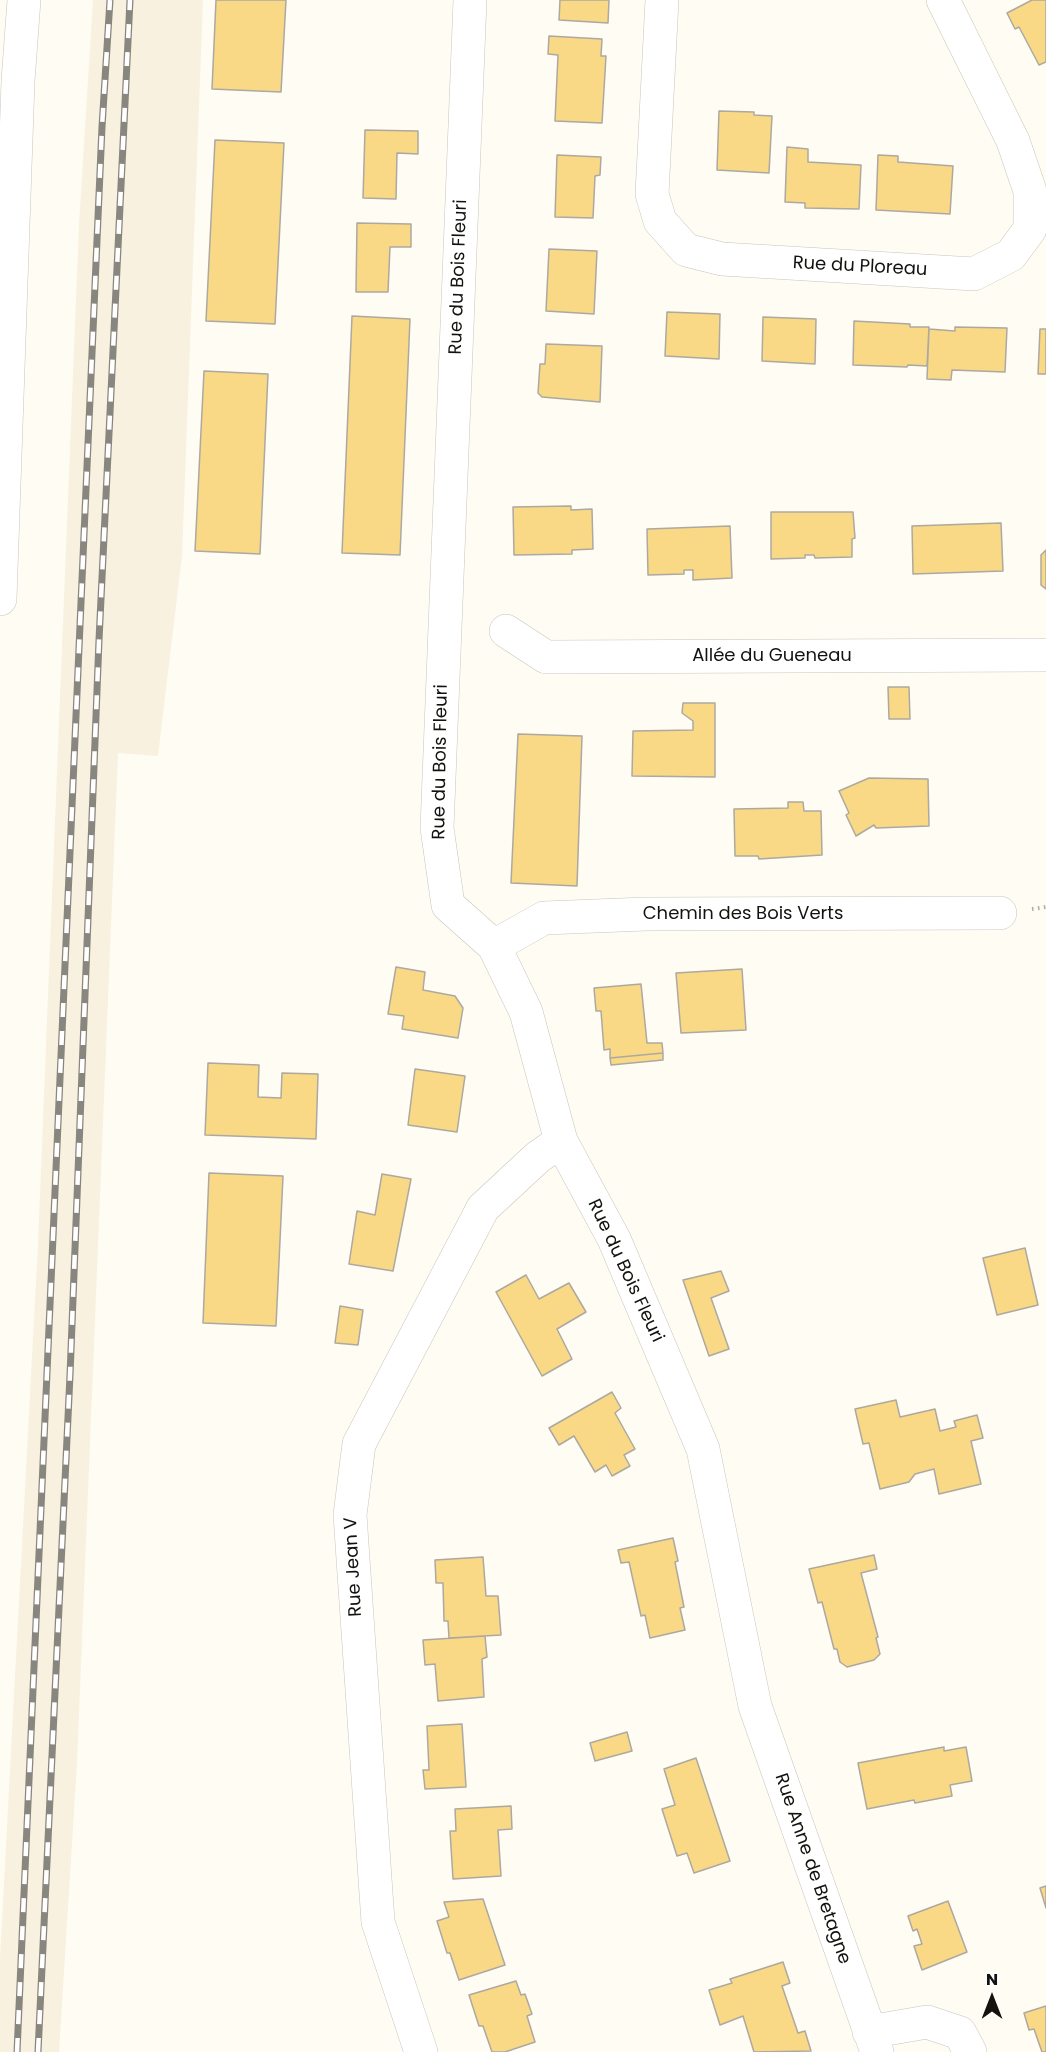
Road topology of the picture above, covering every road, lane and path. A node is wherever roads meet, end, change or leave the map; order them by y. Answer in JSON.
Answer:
{"nodes":[{"id":1,"x":24,"y":0,"type":"edge"},
{"id":2,"x":470,"y":0,"type":"edge"},
{"id":3,"x":662,"y":0,"type":"edge"},
{"id":4,"x":943,"y":0,"type":"edge"},
{"id":5,"x":0,"y":599,"type":"edge"},
{"id":6,"x":506,"y":631,"type":"dead end"},
{"id":7,"x":1046,"y":656,"type":"edge"},
{"id":8,"x":1000,"y":913,"type":"dead end"},
{"id":9,"x":494,"y":946,"type":"junction"},
{"id":10,"x":561,"y":1141,"type":"junction"},
{"id":11,"x":755,"y":1706,"type":"joint"},
{"id":12,"x":873,"y":2042,"type":"edge"},
{"id":13,"x":421,"y":2052,"type":"edge"},
{"id":14,"x":970,"y":2052,"type":"edge"}],
"edges":[{"from":1,"to":5,"type":"street"},
{"from":2,"to":9,"type":"street","name":"Rue du Bois Fleuri"},
{"from":3,"to":4,"type":"street","name":"Rue du Ploreau"},
{"from":6,"to":7,"type":"street","name":"Allée du Gueneau"},
{"from":8,"to":9,"type":"street","name":"Chemin des Bois Verts"},
{"from":9,"to":10,"type":"street","name":"Rue du Bois Fleuri"},
{"from":10,"to":11,"type":"street","name":"Rue du Bois Fleuri"},
{"from":10,"to":13,"type":"street","name":"Rue Jean V"},
{"from":11,"to":12,"type":"street","name":"Rue Anne de Bretagne"},
{"from":12,"to":14,"type":"street","name":"Rue Anne de Bretagne"}]}
